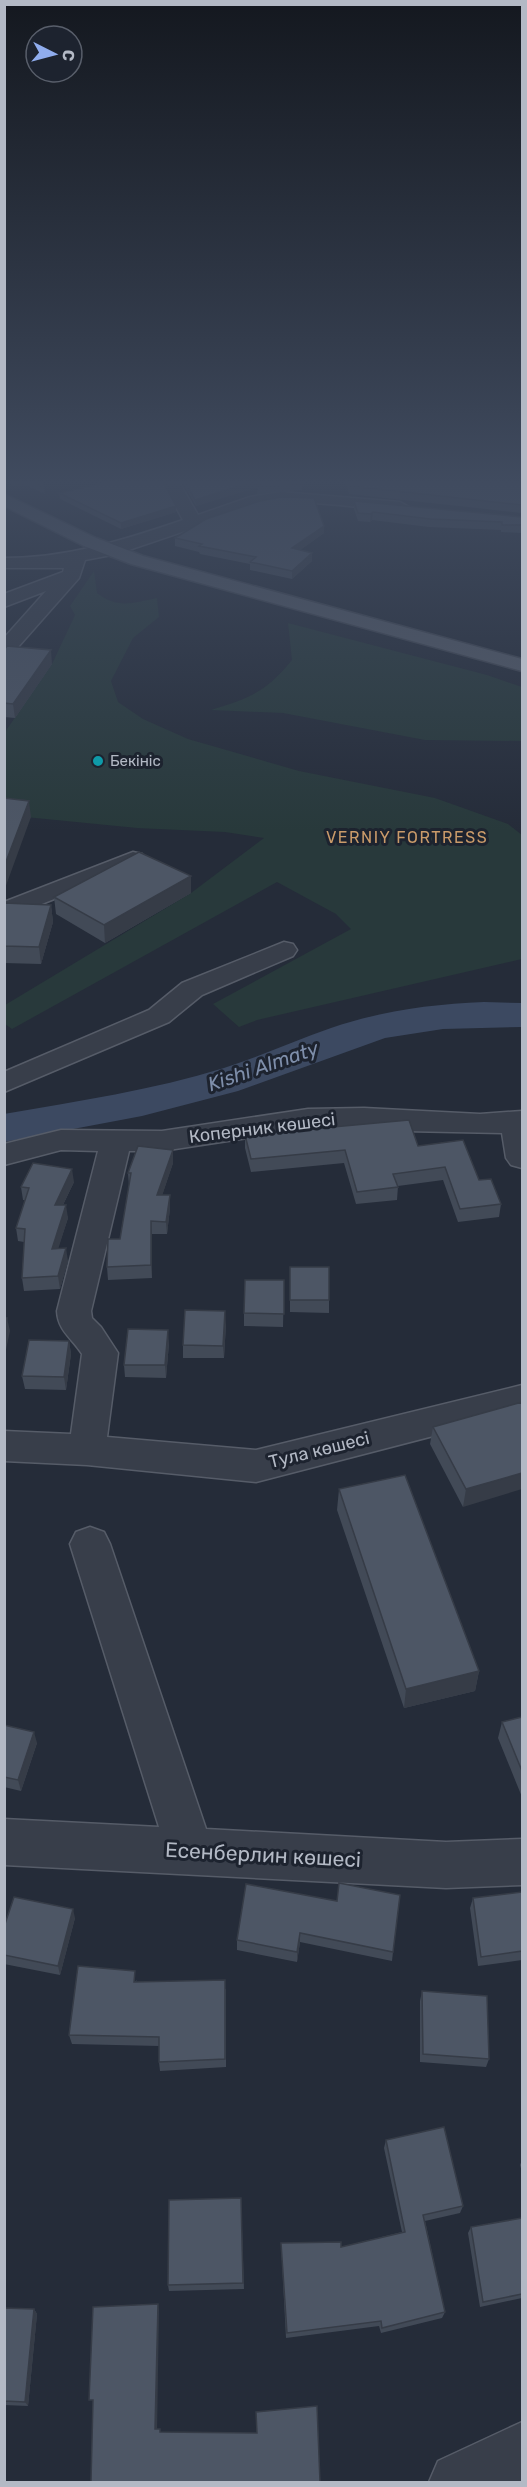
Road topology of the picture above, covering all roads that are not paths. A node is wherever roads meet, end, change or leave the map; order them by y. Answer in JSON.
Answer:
{"nodes":[{"id":1,"x":45,"y":598,"type":"edge"},
{"id":2,"x":284,"y":598,"type":"edge"},
{"id":3,"x":4,"y":651,"type":"edge"},
{"id":4,"x":522,"y":664,"type":"edge"},
{"id":5,"x":133,"y":859,"type":"edge"},
{"id":6,"x":4,"y":911,"type":"edge"},
{"id":7,"x":284,"y":950,"type":"dead end"},
{"id":8,"x":4,"y":1083,"type":"edge"},
{"id":9,"x":519,"y":1122,"type":"edge"},
{"id":10,"x":116,"y":1142,"type":"junction"},
{"id":11,"x":4,"y":1155,"type":"edge"},
{"id":12,"x":522,"y":1158,"type":"edge"},
{"id":13,"x":522,"y":1399,"type":"edge"},
{"id":14,"x":4,"y":1446,"type":"edge"},
{"id":15,"x":87,"y":1450,"type":"junction"},
{"id":16,"x":90,"y":1545,"type":"dead end"},
{"id":17,"x":4,"y":1842,"type":"edge"},
{"id":18,"x":190,"y":1851,"type":"junction"},
{"id":19,"x":522,"y":1862,"type":"edge"},
{"id":20,"x":522,"y":2452,"type":"edge"},
{"id":21,"x":459,"y":2482,"type":"edge"}],
"edges":[{"from":1,"to":3,"type":"street"},
{"from":2,"to":4,"type":"main road"},
{"from":5,"to":6,"type":"street"},
{"from":7,"to":8,"type":"street"},
{"from":9,"to":10,"type":"street","name":"Коперник көшесі"},
{"from":9,"to":12,"type":"street"},
{"from":10,"to":11,"type":"street","name":"Коперник көшесі"},
{"from":10,"to":15,"type":"street"},
{"from":13,"to":15,"type":"street","name":"Тула көшесі"},
{"from":14,"to":15,"type":"street","name":"Тула көшесі"},
{"from":16,"to":18,"type":"street"},
{"from":17,"to":18,"type":"street","name":"Есенберлин көшесі"},
{"from":18,"to":19,"type":"street","name":"Есенберлин көшесі"},
{"from":20,"to":21,"type":"street"}]}
